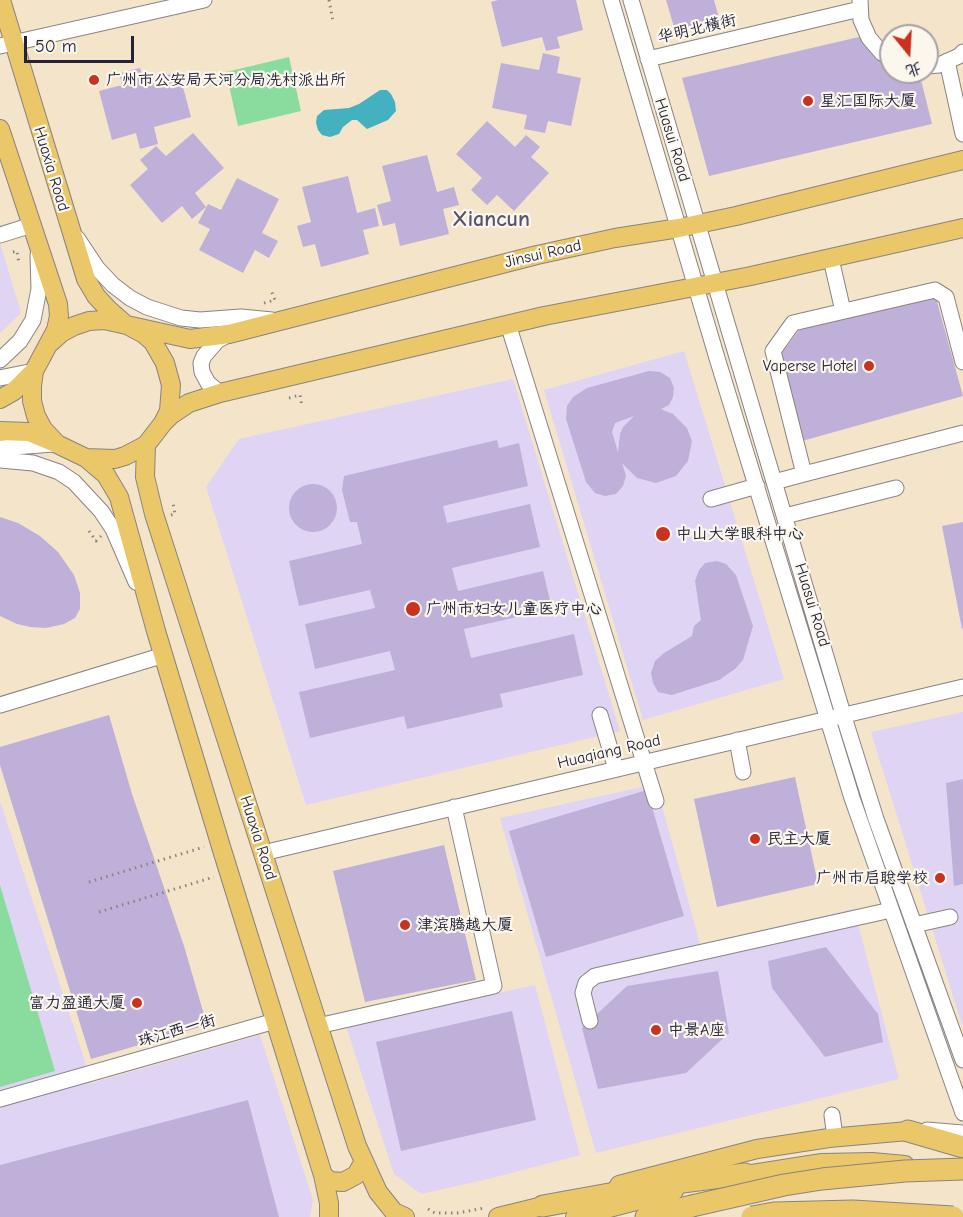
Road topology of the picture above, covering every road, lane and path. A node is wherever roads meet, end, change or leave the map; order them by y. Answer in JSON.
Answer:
{"nodes":[{"id":1,"x":1,"y":0,"type":"edge"},
{"id":2,"x":204,"y":0,"type":"edge"},
{"id":3,"x":329,"y":0,"type":"edge"},
{"id":4,"x":611,"y":0,"type":"edge"},
{"id":5,"x":631,"y":0,"type":"edge"},
{"id":6,"x":860,"y":4,"type":"edge"},
{"id":7,"x":333,"y":21,"type":"dead end"},
{"id":8,"x":7,"y":45,"type":"edge"},
{"id":9,"x":879,"y":50,"type":"edge"},
{"id":10,"x":963,"y":52,"type":"edge"},
{"id":11,"x":648,"y":59,"type":"junction"},
{"id":12,"x":947,"y":62,"type":"junction"},
{"id":13,"x":939,"y":65,"type":"edge"},
{"id":14,"x":0,"y":129,"type":"edge"},
{"id":15,"x":963,"y":134,"type":"edge"},
{"id":16,"x":3,"y":149,"type":"edge"},
{"id":17,"x":963,"y":160,"type":"edge"},
{"id":18,"x":68,"y":225,"type":"junction"},
{"id":19,"x":688,"y":226,"type":"junction"},
{"id":20,"x":963,"y":228,"type":"edge"},
{"id":21,"x":34,"y":231,"type":"junction"},
{"id":22,"x":0,"y":235,"type":"edge"},
{"id":23,"x":14,"y":252,"type":"dead end"},
{"id":24,"x":831,"y":259,"type":"junction"},
{"id":25,"x":19,"y":264,"type":"dead end"},
{"id":26,"x":705,"y":286,"type":"junction"},
{"id":27,"x":271,"y":290,"type":"dead end"},
{"id":28,"x":264,"y":303,"type":"dead end"},
{"id":29,"x":843,"y":311,"type":"junction"},
{"id":30,"x":281,"y":321,"type":"junction"},
{"id":31,"x":125,"y":324,"type":"junction"},
{"id":32,"x":508,"y":324,"type":"junction"},
{"id":33,"x":229,"y":334,"type":"junction"},
{"id":34,"x":49,"y":344,"type":"junction"},
{"id":35,"x":0,"y":360,"type":"edge"},
{"id":36,"x":963,"y":362,"type":"edge"},
{"id":37,"x":34,"y":370,"type":"junction"},
{"id":38,"x":0,"y":378,"type":"edge"},
{"id":39,"x":220,"y":393,"type":"junction"},
{"id":40,"x":289,"y":398,"type":"dead end"},
{"id":41,"x":0,"y":399,"type":"edge"},
{"id":42,"x":302,"y":407,"type":"dead end"},
{"id":43,"x":163,"y":423,"type":"junction"},
{"id":44,"x":0,"y":431,"type":"edge"},
{"id":45,"x":963,"y":433,"type":"edge"},
{"id":46,"x":57,"y":444,"type":"junction"},
{"id":47,"x":146,"y":444,"type":"junction"},
{"id":48,"x":0,"y":447,"type":"edge"},
{"id":49,"x":86,"y":458,"type":"junction"},
{"id":50,"x":0,"y":460,"type":"edge"},
{"id":51,"x":804,"y":474,"type":"junction"},
{"id":52,"x":774,"y":482,"type":"junction"},
{"id":53,"x":757,"y":486,"type":"junction"},
{"id":54,"x":896,"y":488,"type":"dead end"},
{"id":55,"x":711,"y":498,"type":"dead end"},
{"id":56,"x":173,"y":503,"type":"dead end"},
{"id":57,"x":175,"y":514,"type":"dead end"},
{"id":58,"x":784,"y":516,"type":"junction"},
{"id":59,"x":156,"y":520,"type":"junction"},
{"id":60,"x":128,"y":528,"type":"junction"},
{"id":61,"x":89,"y":531,"type":"dead end"},
{"id":62,"x":101,"y":536,"type":"dead end"},
{"id":63,"x":156,"y":631,"type":"junction"},
{"id":64,"x":164,"y":655,"type":"junction"},
{"id":65,"x":963,"y":687,"type":"edge"},
{"id":66,"x":0,"y":705,"type":"edge"},
{"id":67,"x":843,"y":714,"type":"junction"},
{"id":68,"x":600,"y":715,"type":"dead end"},
{"id":69,"x":827,"y":718,"type":"junction"},
{"id":70,"x":737,"y":740,"type":"junction"},
{"id":71,"x":644,"y":762,"type":"junction"},
{"id":72,"x":616,"y":769,"type":"junction"},
{"id":73,"x":743,"y":772,"type":"dead end"},
{"id":74,"x":656,"y":801,"type":"dead end"},
{"id":75,"x":454,"y":807,"type":"junction"},
{"id":76,"x":209,"y":845,"type":"dead end"},
{"id":77,"x":263,"y":853,"type":"junction"},
{"id":78,"x":218,"y":876,"type":"dead end"},
{"id":79,"x":89,"y":882,"type":"dead end"},
{"id":80,"x":891,"y":910,"type":"junction"},
{"id":81,"x":99,"y":912,"type":"dead end"},
{"id":82,"x":950,"y":917,"type":"dead end"},
{"id":83,"x":914,"y":925,"type":"junction"},
{"id":84,"x":275,"y":1021,"type":"junction"},
{"id":85,"x":590,"y":1021,"type":"dead end"},
{"id":86,"x":318,"y":1026,"type":"junction"},
{"id":87,"x":959,"y":1039,"type":"edge"},
{"id":88,"x":963,"y":1060,"type":"edge"},
{"id":89,"x":0,"y":1099,"type":"edge"},
{"id":90,"x":963,"y":1113,"type":"edge"},
{"id":91,"x":832,"y":1115,"type":"dead end"},
{"id":92,"x":908,"y":1131,"type":"junction"},
{"id":93,"x":963,"y":1133,"type":"edge"},
{"id":94,"x":835,"y":1137,"type":"junction"},
{"id":95,"x":963,"y":1147,"type":"edge"},
{"id":96,"x":363,"y":1163,"type":"junction"},
{"id":97,"x":963,"y":1169,"type":"edge"},
{"id":98,"x":745,"y":1174,"type":"junction"},
{"id":99,"x":323,"y":1175,"type":"junction"},
{"id":100,"x":963,"y":1175,"type":"edge"},
{"id":101,"x":543,"y":1206,"type":"junction"},
{"id":102,"x":428,"y":1209,"type":"dead end"},
{"id":103,"x":963,"y":1211,"type":"edge"},
{"id":104,"x":492,"y":1214,"type":"edge"},
{"id":105,"x":329,"y":1217,"type":"edge"},
{"id":106,"x":405,"y":1217,"type":"edge"},
{"id":107,"x":575,"y":1217,"type":"edge"},
{"id":108,"x":646,"y":1217,"type":"edge"},
{"id":109,"x":752,"y":1217,"type":"edge"},
{"id":110,"x":874,"y":1217,"type":"edge"},
{"id":111,"x":952,"y":1217,"type":"edge"}],
"edges":[{"from":1,"to":8,"type":"main road","name":"Huaxia Road"},
{"from":2,"to":8,"type":"street"},
{"from":3,"to":7,"type":"path"},
{"from":4,"to":19,"type":"street","name":"Huasui Road"},
{"from":5,"to":11,"type":"street","name":"Huasui Road"},
{"from":6,"to":9,"type":"street"},
{"from":6,"to":11,"type":"street","name":"华明北橫街"},
{"from":8,"to":18,"type":"main road","name":"Huaxia Road"},
{"from":10,"to":12,"type":"street"},
{"from":11,"to":19,"type":"street","name":"Huasui Road"},
{"from":12,"to":13,"type":"street"},
{"from":12,"to":15,"type":"street"},
{"from":14,"to":16,"type":"main road","name":"Huaxia Road"},
{"from":16,"to":21,"type":"main road","name":"Huaxia Road"},
{"from":17,"to":19,"type":"main road","name":"Jinsui Road"},
{"from":18,"to":30,"type":"street"},
{"from":18,"to":31,"type":"main road","name":"Huaxia Road"},
{"from":19,"to":26,"type":"street","name":"Huasui Road"},
{"from":19,"to":30,"type":"main road","name":"Jinsui Road"},
{"from":20,"to":24,"type":"main road"},
{"from":21,"to":22,"type":"street"},
{"from":21,"to":34,"type":"main road","name":"Huaxia Road"},
{"from":21,"to":35,"type":"street"},
{"from":23,"to":25,"type":"path"},
{"from":24,"to":26,"type":"main road"},
{"from":24,"to":29,"type":"street"},
{"from":26,"to":32,"type":"main road"},
{"from":26,"to":52,"type":"street","name":"Huasui Road"},
{"from":26,"to":53,"type":"street","name":"Huasui Road"},
{"from":27,"to":28,"type":"path"},
{"from":29,"to":36,"type":"street"},
{"from":29,"to":51,"type":"street"},
{"from":30,"to":33,"type":"main road","name":"Jinsui Road"},
{"from":31,"to":33,"type":"main road","name":"Jinsui Road"},
{"from":31,"to":34,"type":"main road","name":"Huaxia Road"},
{"from":31,"to":43,"type":"main road","name":"Huaxia Road"},
{"from":32,"to":39,"type":"main road"},
{"from":32,"to":71,"type":"street"},
{"from":33,"to":39,"type":"street"},
{"from":34,"to":37,"type":"main road","name":"Huaxia Road"},
{"from":37,"to":38,"type":"street"},
{"from":37,"to":41,"type":"main road"},
{"from":37,"to":46,"type":"main road","name":"Huaxia Road"},
{"from":39,"to":43,"type":"main road"},
{"from":40,"to":42,"type":"path"},
{"from":43,"to":47,"type":"main road","name":"Huaxia Road"},
{"from":44,"to":46,"type":"main road"},
{"from":45,"to":51,"type":"street"},
{"from":46,"to":48,"type":"street"},
{"from":46,"to":49,"type":"main road","name":"Huaxia Road"},
{"from":47,"to":49,"type":"main road","name":"Huaxia Road"},
{"from":47,"to":59,"type":"main road","name":"Huaxia Road"},
{"from":49,"to":60,"type":"main road","name":"Huaxia Road"},
{"from":50,"to":63,"type":"street"},
{"from":51,"to":52,"type":"street"},
{"from":52,"to":58,"type":"street","name":"Huasui Road"},
{"from":53,"to":55,"type":"street"},
{"from":53,"to":69,"type":"street","name":"Huasui Road"},
{"from":54,"to":58,"type":"street"},
{"from":56,"to":57,"type":"path"},
{"from":58,"to":67,"type":"street","name":"Huasui Road"},
{"from":59,"to":60,"type":"main road"},
{"from":59,"to":77,"type":"main road","name":"Huaxia Road"},
{"from":60,"to":63,"type":"main road","name":"Huaxia Road"},
{"from":61,"to":62,"type":"path"},
{"from":63,"to":64,"type":"main road","name":"Huaxia Road"},
{"from":64,"to":66,"type":"street"},
{"from":64,"to":84,"type":"main road","name":"Huaxia Road"},
{"from":65,"to":67,"type":"street","name":"Huaqiang Road"},
{"from":67,"to":69,"type":"street","name":"Huaqiang Road"},
{"from":67,"to":83,"type":"street","name":"Huasui Road"},
{"from":68,"to":72,"type":"street"},
{"from":69,"to":70,"type":"street","name":"Huaqiang Road"},
{"from":69,"to":80,"type":"street","name":"Huasui Road"},
{"from":70,"to":71,"type":"street","name":"Huaqiang Road"},
{"from":70,"to":73,"type":"street"},
{"from":71,"to":72,"type":"street","name":"Huaqiang Road"},
{"from":71,"to":74,"type":"street"},
{"from":72,"to":75,"type":"street","name":"Huaqiang Road"},
{"from":75,"to":77,"type":"street","name":"Huaqiang Road"},
{"from":75,"to":86,"type":"street"},
{"from":76,"to":79,"type":"path"},
{"from":77,"to":86,"type":"main road","name":"Huaxia Road"},
{"from":78,"to":81,"type":"path"},
{"from":80,"to":85,"type":"street"},
{"from":80,"to":90,"type":"street","name":"Huasui Road"},
{"from":82,"to":83,"type":"street"},
{"from":83,"to":87,"type":"street","name":"Huasui Road"},
{"from":84,"to":89,"type":"street","name":"珠江西一街"},
{"from":84,"to":99,"type":"main road","name":"Huaxia Road"},
{"from":86,"to":96,"type":"main road","name":"Huaxia Road"},
{"from":87,"to":88,"type":"street","name":"Huasui Road"},
{"from":91,"to":94,"type":"street"},
{"from":92,"to":93,"type":"street"},
{"from":92,"to":94,"type":"main road"},
{"from":92,"to":95,"type":"highway"},
{"from":94,"to":101,"type":"main road"},
{"from":96,"to":99,"type":"main road"},
{"from":96,"to":106,"type":"main road","name":"Huaxia Road"},
{"from":97,"to":108,"type":"highway","bridge":true},
{"from":98,"to":100,"type":"main road"},
{"from":98,"to":101,"type":"highway"},
{"from":98,"to":107,"type":"main road"},
{"from":99,"to":105,"type":"main road","name":"Huaxia Road"},
{"from":101,"to":104,"type":"main road"},
{"from":102,"to":104,"type":"path"},
{"from":103,"to":110,"type":"main road"},
{"from":109,"to":111,"type":"highway","bridge":true}]}
